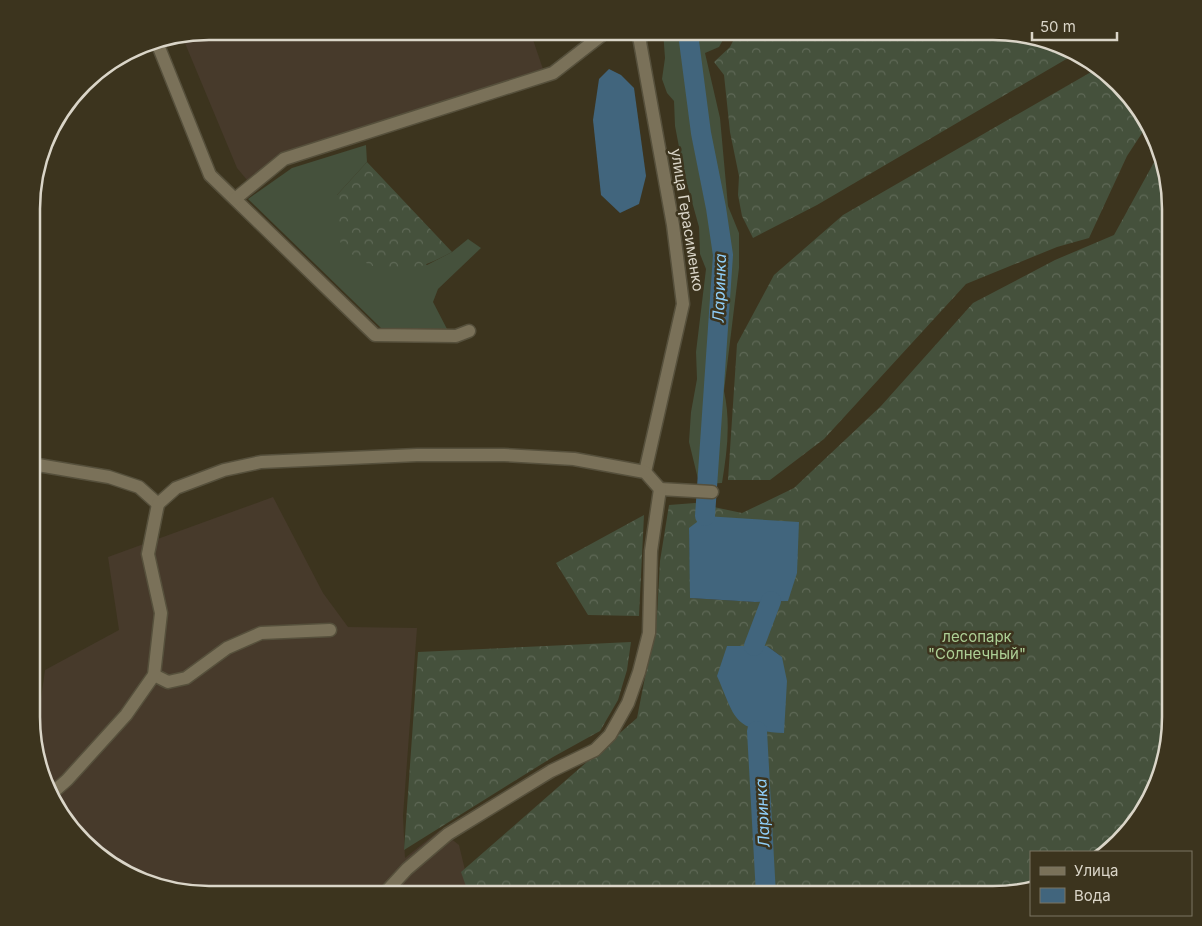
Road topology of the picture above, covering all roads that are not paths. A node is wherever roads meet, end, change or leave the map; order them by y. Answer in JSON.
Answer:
{"nodes":[{"id":1,"x":595,"y":40,"type":"edge"},
{"id":2,"x":639,"y":40,"type":"edge"},
{"id":3,"x":159,"y":48,"type":"edge"},
{"id":4,"x":235,"y":199,"type":"junction"},
{"id":5,"x":469,"y":331,"type":"dead end"},
{"id":6,"x":40,"y":465,"type":"edge"},
{"id":7,"x":645,"y":472,"type":"junction"},
{"id":8,"x":660,"y":489,"type":"junction"},
{"id":9,"x":707,"y":492,"type":"dead end"},
{"id":10,"x":158,"y":504,"type":"junction"},
{"id":11,"x":330,"y":630,"type":"dead end"},
{"id":12,"x":154,"y":675,"type":"junction"},
{"id":13,"x":56,"y":790,"type":"edge"},
{"id":14,"x":391,"y":886,"type":"edge"}],
"edges":[{"from":1,"to":4,"type":"lane"},
{"from":2,"to":7,"type":"lane","name":"улица Герасименко"},
{"from":3,"to":4,"type":"lane"},
{"from":4,"to":5,"type":"lane"},
{"from":6,"to":10,"type":"lane"},
{"from":7,"to":8,"type":"lane"},
{"from":7,"to":10,"type":"lane"},
{"from":8,"to":9,"type":"lane"},
{"from":8,"to":14,"type":"lane"},
{"from":10,"to":12,"type":"lane"},
{"from":11,"to":12,"type":"lane"},
{"from":12,"to":13,"type":"lane"}]}
